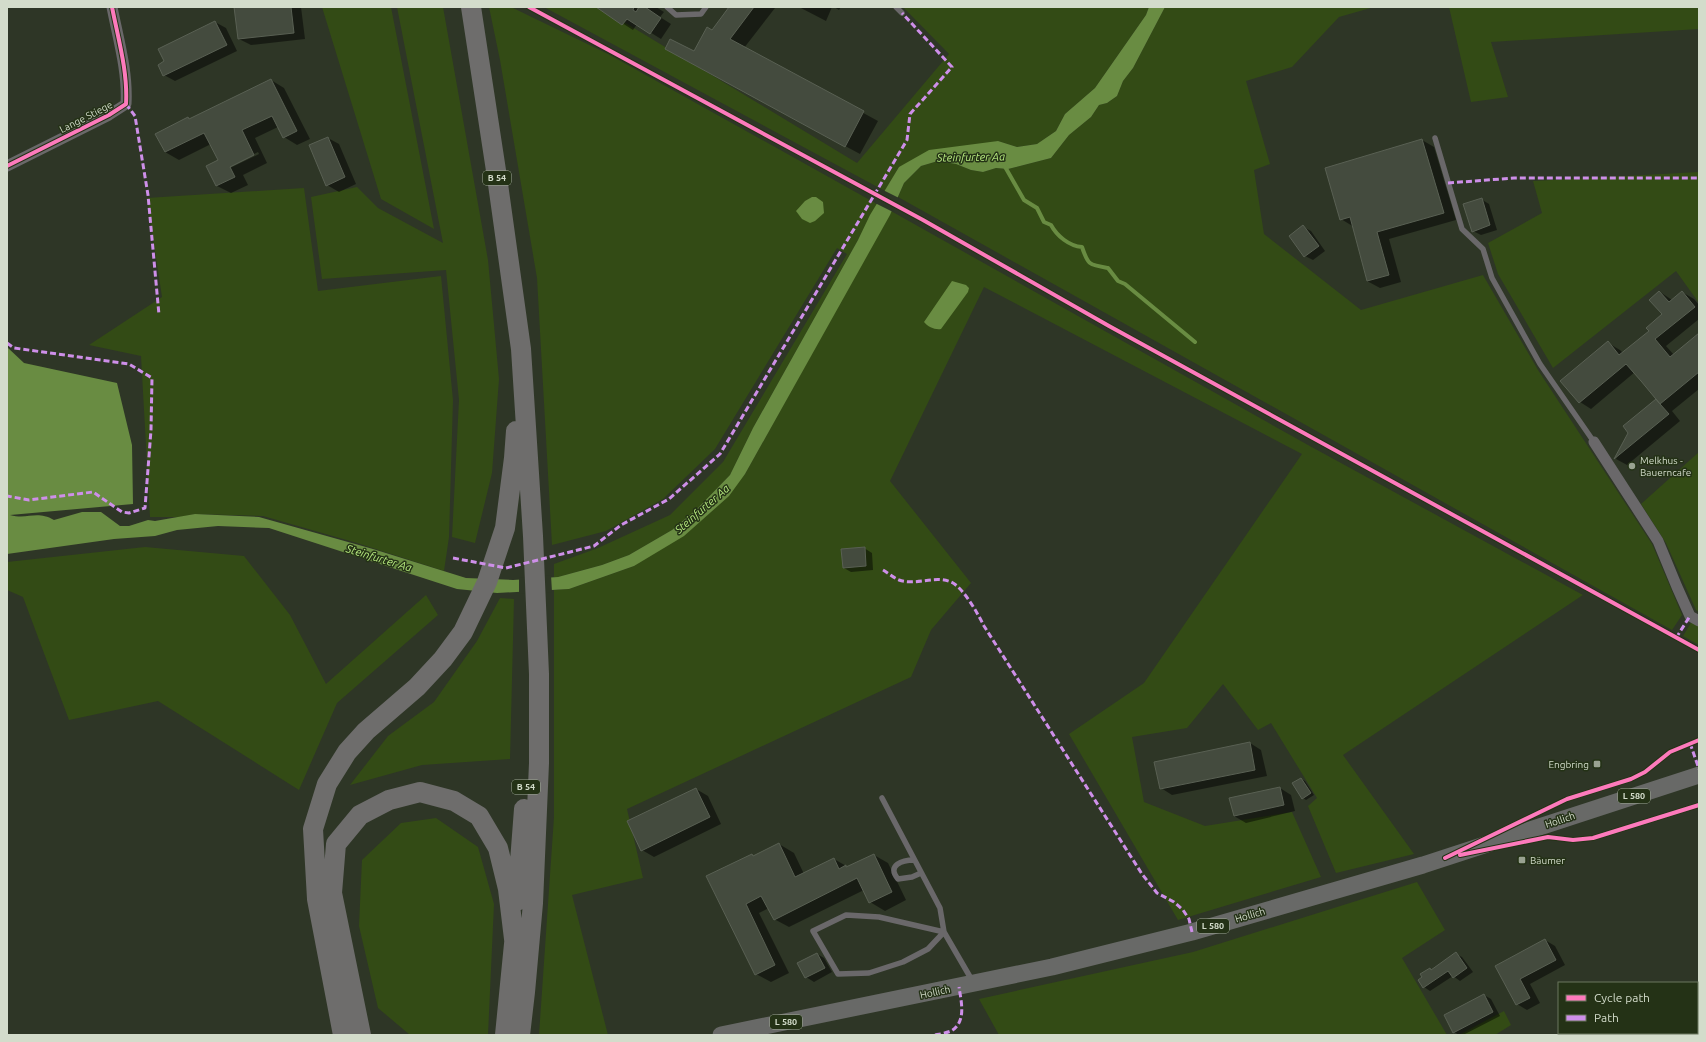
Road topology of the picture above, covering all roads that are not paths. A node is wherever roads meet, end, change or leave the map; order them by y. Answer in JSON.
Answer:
{"nodes":[{"id":1,"x":112,"y":7,"type":"edge"},
{"id":2,"x":471,"y":7,"type":"edge"},
{"id":3,"x":667,"y":7,"type":"edge"},
{"id":4,"x":706,"y":7,"type":"edge"},
{"id":5,"x":896,"y":7,"type":"edge"},
{"id":6,"x":902,"y":13,"type":"dead end"},
{"id":7,"x":1435,"y":138,"type":"dead end"},
{"id":8,"x":7,"y":166,"type":"edge"},
{"id":9,"x":520,"y":349,"type":"junction"},
{"id":10,"x":1594,"y":442,"type":"joint"},
{"id":11,"x":1699,"y":621,"type":"edge"},
{"id":12,"x":536,"y":627,"type":"junction"},
{"id":13,"x":1699,"y":775,"type":"edge"},
{"id":14,"x":882,"y":798,"type":"dead end"},
{"id":15,"x":914,"y":860,"type":"junction"},
{"id":16,"x":921,"y":873,"type":"junction"},
{"id":17,"x":944,"y":932,"type":"junction"},
{"id":18,"x":515,"y":947,"type":"junction"},
{"id":19,"x":974,"y":984,"type":"junction"},
{"id":20,"x":343,"y":1035,"type":"edge"},
{"id":21,"x":361,"y":1035,"type":"edge"},
{"id":22,"x":505,"y":1035,"type":"edge"},
{"id":23,"x":520,"y":1035,"type":"edge"},
{"id":24,"x":721,"y":1035,"type":"edge"}],
"edges":[{"from":1,"to":8,"type":"street","name":"Lange Stiege"},
{"from":2,"to":9,"type":"highway","number":"B 54"},
{"from":3,"to":4,"type":"lane"},
{"from":5,"to":6,"type":"lane"},
{"from":7,"to":10,"type":"lane"},
{"from":9,"to":12,"type":"highway","number":"B 54"},
{"from":9,"to":20,"type":"highway"},
{"from":10,"to":11,"type":"street"},
{"from":12,"to":18,"type":"highway","number":"B 54"},
{"from":12,"to":23,"type":"highway","number":"B 54"},
{"from":13,"to":19,"type":"main road","name":"Hollich","number":"L 580"},
{"from":14,"to":15,"type":"lane"},
{"from":15,"to":16,"type":"lane"},
{"from":15,"to":16,"type":"lane"},
{"from":16,"to":17,"type":"lane"},
{"from":17,"to":17,"type":"lane"},
{"from":17,"to":19,"type":"lane"},
{"from":18,"to":21,"type":"highway"},
{"from":18,"to":22,"type":"highway","number":"B 54"},
{"from":19,"to":24,"type":"main road","name":"Hollich","number":"L 580"}]}
